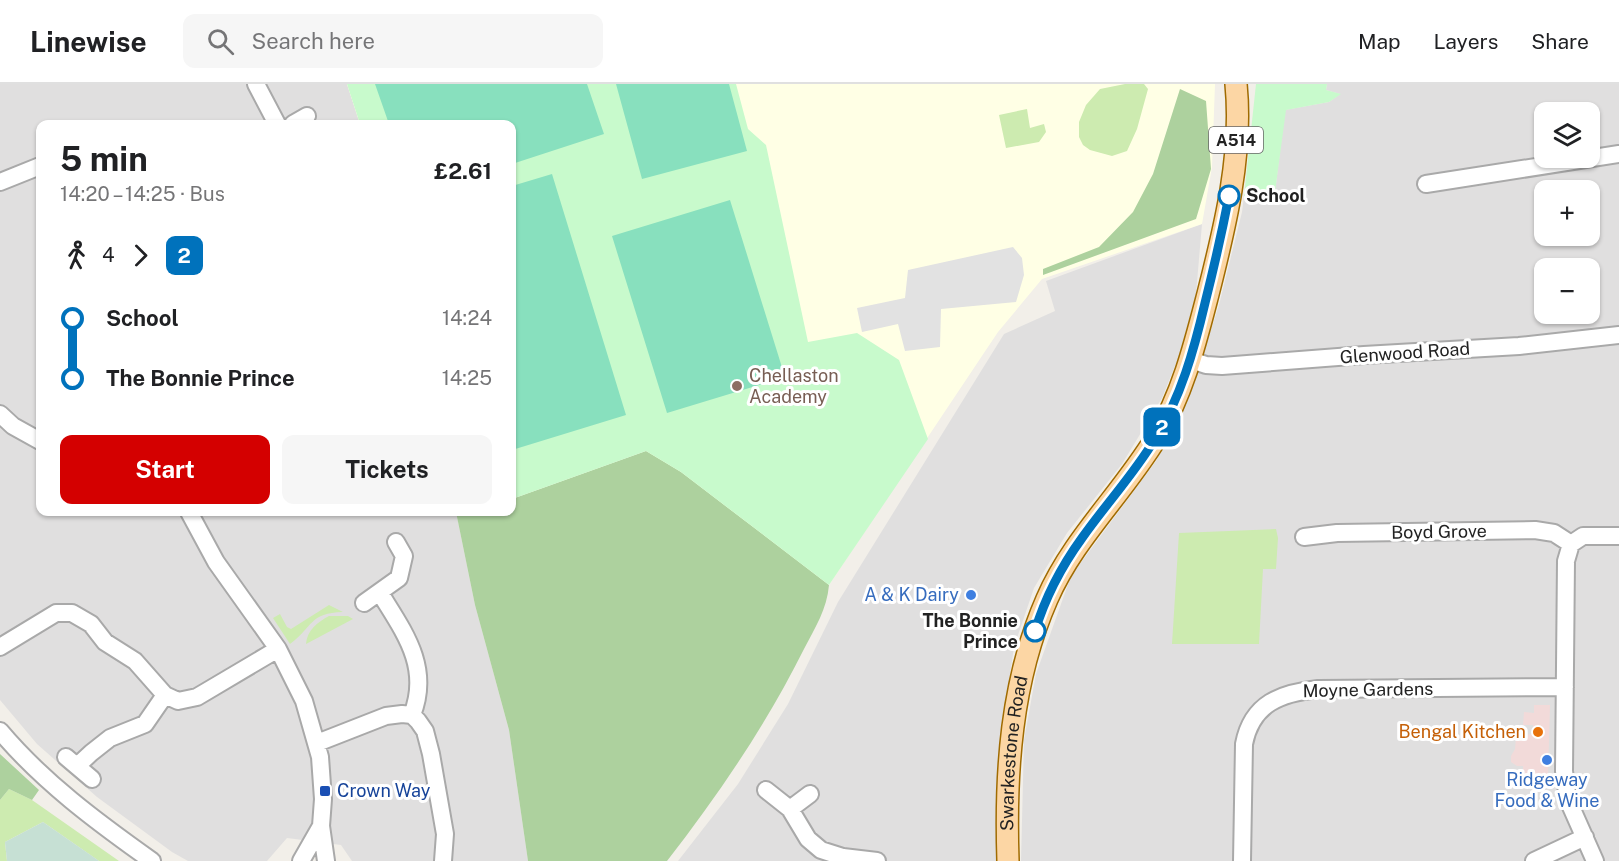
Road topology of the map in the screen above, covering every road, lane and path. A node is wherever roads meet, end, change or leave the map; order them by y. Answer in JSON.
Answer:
{"nodes":[{"id":1,"x":256,"y":84,"type":"edge"},
{"id":2,"x":1236,"y":84,"type":"edge"},
{"id":3,"x":275,"y":120,"type":"edge"},
{"id":4,"x":1619,"y":154,"type":"edge"},
{"id":5,"x":36,"y":168,"type":"edge"},
{"id":6,"x":0,"y":182,"type":"edge"},
{"id":7,"x":1426,"y":184,"type":"dead end"},
{"id":8,"x":1619,"y":335,"type":"edge"},
{"id":9,"x":1191,"y":360,"type":"junction"},
{"id":10,"x":0,"y":414,"type":"edge"},
{"id":11,"x":36,"y":439,"type":"edge"},
{"id":12,"x":191,"y":516,"type":"edge"},
{"id":13,"x":1619,"y":536,"type":"edge"},
{"id":14,"x":1313,"y":541,"type":"dead end"},
{"id":15,"x":396,"y":542,"type":"dead end"},
{"id":16,"x":1571,"y":544,"type":"junction"},
{"id":17,"x":380,"y":593,"type":"junction"},
{"id":18,"x":364,"y":603,"type":"dead end"},
{"id":19,"x":0,"y":646,"type":"edge"},
{"id":20,"x":278,"y":649,"type":"junction"},
{"id":21,"x":1565,"y":687,"type":"junction"},
{"id":22,"x":165,"y":695,"type":"junction"},
{"id":23,"x":412,"y":715,"type":"junction"},
{"id":24,"x":0,"y":731,"type":"edge"},
{"id":25,"x":317,"y":743,"type":"junction"},
{"id":26,"x":92,"y":778,"type":"dead end"},
{"id":27,"x":766,"y":790,"type":"dead end"},
{"id":28,"x":810,"y":794,"type":"dead end"},
{"id":29,"x":790,"y":809,"type":"junction"},
{"id":30,"x":321,"y":826,"type":"junction"},
{"id":31,"x":1585,"y":837,"type":"junction"},
{"id":32,"x":152,"y":861,"type":"edge"},
{"id":33,"x":301,"y":861,"type":"edge"},
{"id":34,"x":326,"y":861,"type":"edge"},
{"id":35,"x":444,"y":861,"type":"edge"},
{"id":36,"x":877,"y":861,"type":"edge"},
{"id":37,"x":1008,"y":861,"type":"edge"},
{"id":38,"x":1242,"y":861,"type":"edge"},
{"id":39,"x":1534,"y":861,"type":"edge"},
{"id":40,"x":1595,"y":861,"type":"edge"}],
"edges":[{"from":1,"to":3,"type":"street"},
{"from":2,"to":9,"type":"main road","name":"Swarkestone Road","number":"A514"},
{"from":4,"to":7,"type":"street"},
{"from":5,"to":6,"type":"street"},
{"from":8,"to":9,"type":"street","name":"Glenwood Road"},
{"from":9,"to":37,"type":"main road","name":"Swarkestone Road","number":"A514"},
{"from":10,"to":11,"type":"street"},
{"from":12,"to":20,"type":"street"},
{"from":13,"to":16,"type":"street"},
{"from":14,"to":16,"type":"street","name":"Boyd Grove"},
{"from":15,"to":17,"type":"street"},
{"from":16,"to":21,"type":"street"},
{"from":17,"to":18,"type":"street"},
{"from":17,"to":23,"type":"street"},
{"from":19,"to":22,"type":"street"},
{"from":20,"to":22,"type":"street"},
{"from":20,"to":25,"type":"street"},
{"from":21,"to":31,"type":"street"},
{"from":21,"to":38,"type":"street","name":"Moyne Gardens"},
{"from":22,"to":26,"type":"street"},
{"from":23,"to":25,"type":"street"},
{"from":23,"to":35,"type":"street"},
{"from":24,"to":32,"type":"street"},
{"from":25,"to":30,"type":"street"},
{"from":27,"to":29,"type":"street"},
{"from":28,"to":29,"type":"street"},
{"from":29,"to":36,"type":"street"},
{"from":30,"to":33,"type":"street"},
{"from":30,"to":34,"type":"street"},
{"from":31,"to":39,"type":"street"},
{"from":31,"to":40,"type":"street"}]}
